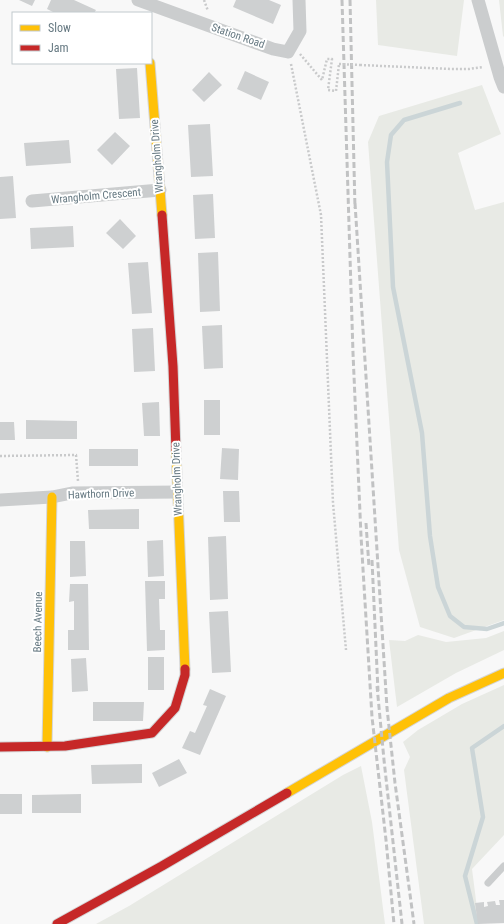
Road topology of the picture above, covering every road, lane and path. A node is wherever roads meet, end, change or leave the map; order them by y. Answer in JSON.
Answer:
{"nodes":[{"id":1,"x":299,"y":0,"type":"edge"},
{"id":2,"x":478,"y":0,"type":"edge"},
{"id":3,"x":144,"y":4,"type":"edge"},
{"id":4,"x":290,"y":48,"type":"junction"},
{"id":5,"x":150,"y":64,"type":"edge"},
{"id":6,"x":501,"y":76,"type":"edge"},
{"id":7,"x":160,"y":190,"type":"junction"},
{"id":8,"x":32,"y":201,"type":"dead end"},
{"id":9,"x":0,"y":456,"type":"edge"},
{"id":10,"x":178,"y":492,"type":"junction"},
{"id":11,"x":80,"y":493,"type":"junction"},
{"id":12,"x":52,"y":497,"type":"junction"},
{"id":13,"x":0,"y":500,"type":"edge"},
{"id":14,"x":346,"y":650,"type":"dead end"},
{"id":15,"x":504,"y":673,"type":"edge"},
{"id":16,"x":47,"y":746,"type":"junction"},
{"id":17,"x":0,"y":747,"type":"edge"},
{"id":18,"x":504,"y":866,"type":"edge"},
{"id":19,"x":488,"y":883,"type":"dead end"},
{"id":20,"x":57,"y":924,"type":"edge"}],
"edges":[{"from":1,"to":4,"type":"street"},
{"from":2,"to":6,"type":"street"},
{"from":3,"to":4,"type":"street","name":"Station Road"},
{"from":4,"to":6,"type":"path","bridge":true},
{"from":4,"to":14,"type":"path"},
{"from":5,"to":7,"type":"street","name":"Wrangholm Drive"},
{"from":7,"to":8,"type":"street","name":"Wrangholm Crescent"},
{"from":7,"to":10,"type":"street","name":"Wrangholm Drive"},
{"from":9,"to":11,"type":"path"},
{"from":10,"to":11,"type":"street","name":"Hawthorn Drive"},
{"from":10,"to":16,"type":"street","name":"Wrangholm Drive"},
{"from":11,"to":12,"type":"street","name":"Hawthorn Drive"},
{"from":12,"to":13,"type":"street","name":"Hawthorn Drive"},
{"from":12,"to":16,"type":"street","name":"Beech Avenue"},
{"from":15,"to":20,"type":"street"},
{"from":16,"to":17,"type":"street","name":"Wrangholm Drive"},
{"from":18,"to":19,"type":"lane"}]}
